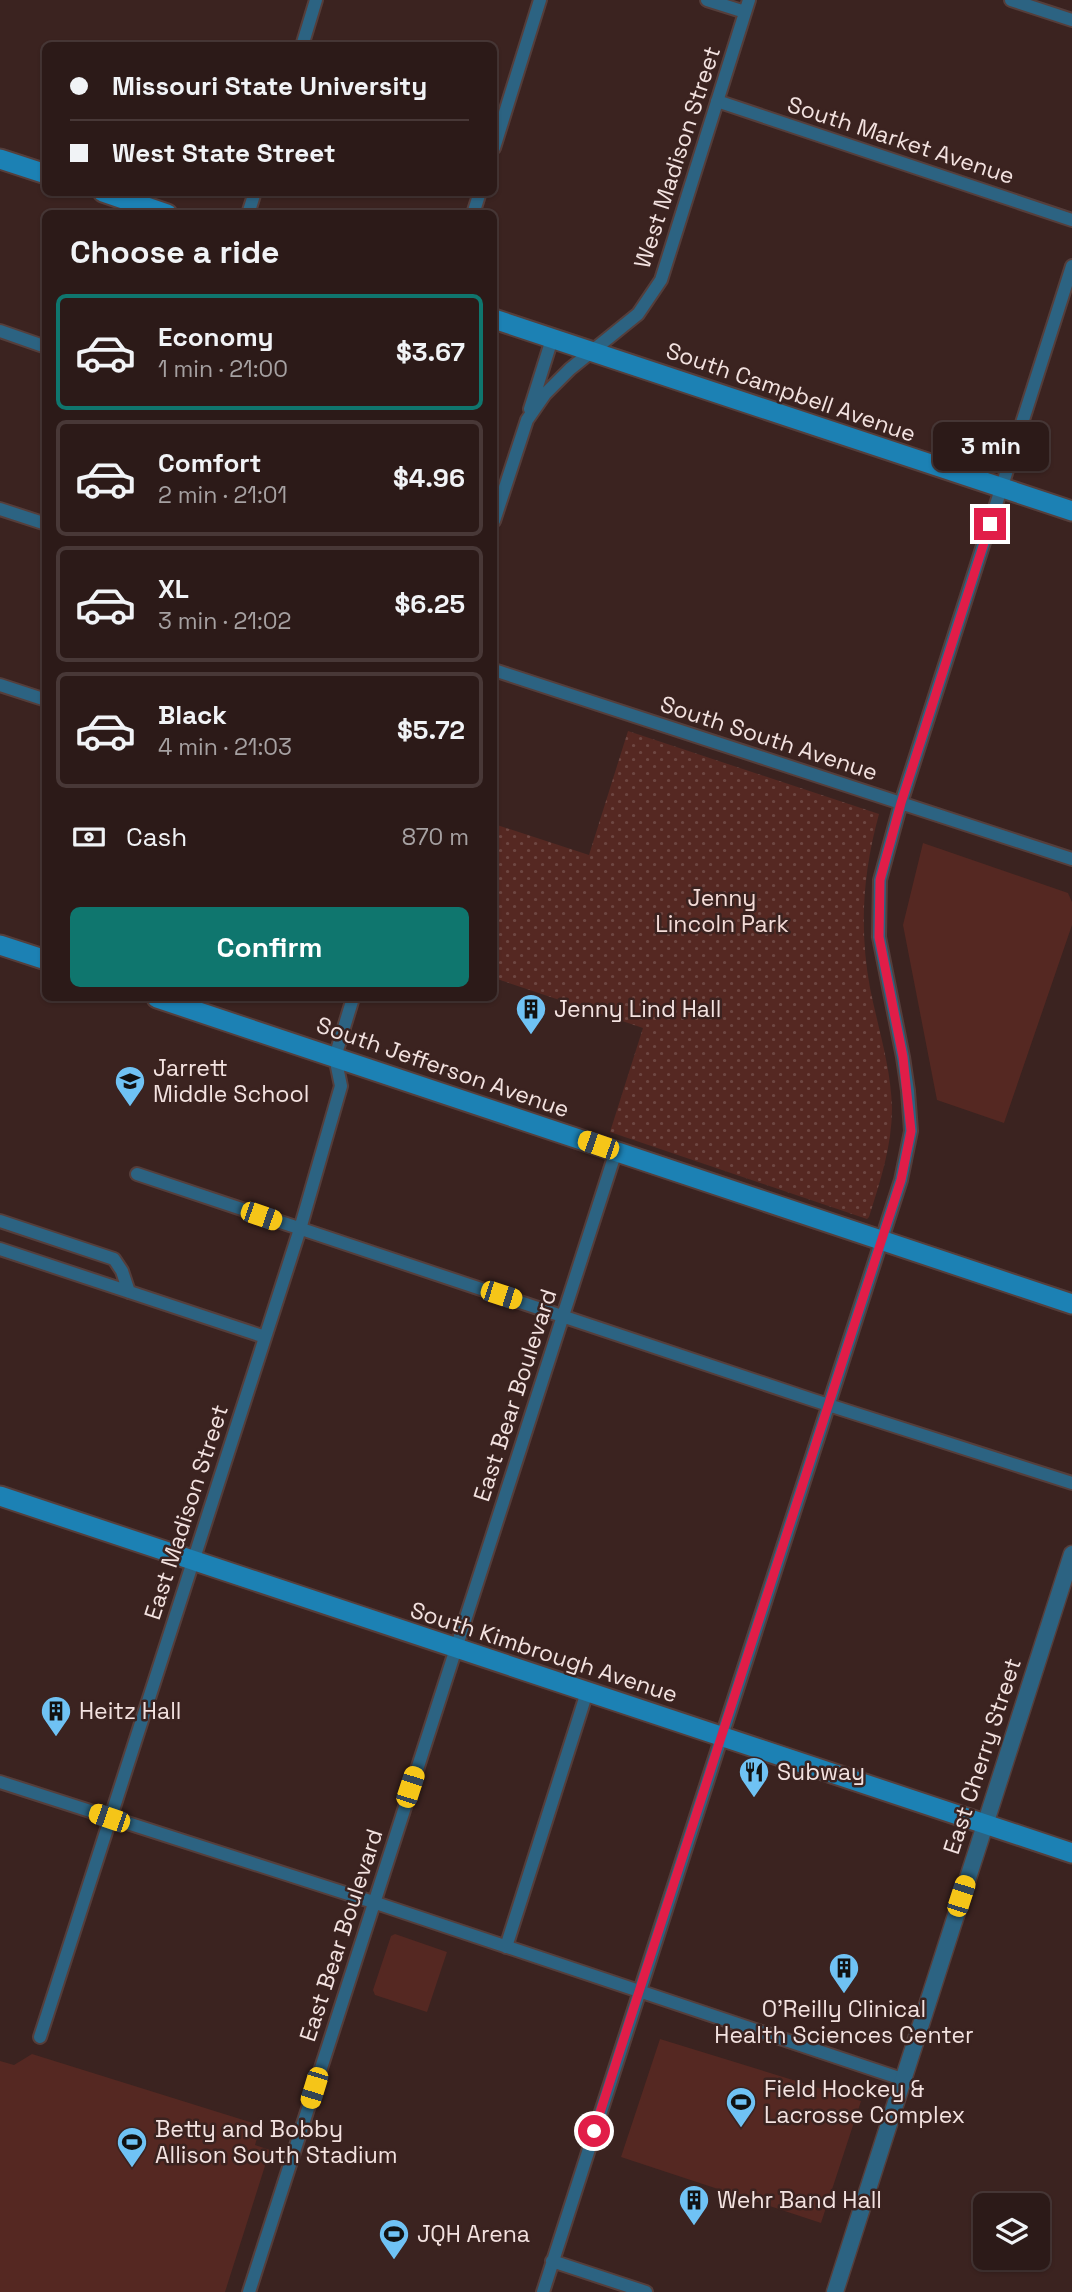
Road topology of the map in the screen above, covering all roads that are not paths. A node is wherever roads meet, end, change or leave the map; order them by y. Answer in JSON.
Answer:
{"nodes":[{"id":1,"x":316,"y":0,"type":"edge"},
{"id":2,"x":540,"y":0,"type":"edge"},
{"id":3,"x":707,"y":0,"type":"edge"},
{"id":4,"x":1011,"y":0,"type":"edge"},
{"id":5,"x":747,"y":6,"type":"edge"},
{"id":6,"x":1072,"y":20,"type":"edge"},
{"id":7,"x":303,"y":42,"type":"edge"},
{"id":8,"x":717,"y":101,"type":"junction"},
{"id":9,"x":497,"y":138,"type":"edge"},
{"id":10,"x":0,"y":159,"type":"edge"},
{"id":11,"x":42,"y":172,"type":"edge"},
{"id":12,"x":115,"y":196,"type":"edge"},
{"id":13,"x":155,"y":210,"type":"edge"},
{"id":14,"x":1072,"y":220,"type":"edge"},
{"id":15,"x":1072,"y":266,"type":"edge"},
{"id":16,"x":1069,"y":283,"type":"edge"},
{"id":17,"x":497,"y":320,"type":"edge"},
{"id":18,"x":0,"y":331,"type":"edge"},
{"id":19,"x":552,"y":339,"type":"junction"},
{"id":20,"x":42,"y":346,"type":"edge"},
{"id":21,"x":594,"y":352,"type":"junction"},
{"id":22,"x":527,"y":420,"type":"junction"},
{"id":23,"x":1002,"y":488,"type":"junction"},
{"id":24,"x":497,"y":498,"type":"edge"},
{"id":25,"x":0,"y":509,"type":"edge"},
{"id":26,"x":1072,"y":511,"type":"edge"},
{"id":27,"x":42,"y":523,"type":"edge"},
{"id":28,"x":497,"y":671,"type":"edge"},
{"id":29,"x":0,"y":685,"type":"edge"},
{"id":30,"x":42,"y":699,"type":"edge"},
{"id":31,"x":901,"y":803,"type":"junction"},
{"id":32,"x":1072,"y":859,"type":"edge"},
{"id":33,"x":0,"y":945,"type":"edge"},
{"id":34,"x":42,"y":959,"type":"edge"},
{"id":35,"x":166,"y":1001,"type":"edge"},
{"id":36,"x":352,"y":1001,"type":"edge"},
{"id":37,"x":335,"y":1057,"type":"junction"},
{"id":38,"x":616,"y":1151,"type":"junction"},
{"id":39,"x":137,"y":1174,"type":"dead end"},
{"id":40,"x":0,"y":1222,"type":"edge"},
{"id":41,"x":300,"y":1229,"type":"junction"},
{"id":42,"x":882,"y":1241,"type":"junction"},
{"id":43,"x":0,"y":1250,"type":"edge"},
{"id":44,"x":129,"y":1292,"type":"junction"},
{"id":45,"x":1072,"y":1304,"type":"edge"},
{"id":46,"x":562,"y":1315,"type":"junction"},
{"id":47,"x":265,"y":1337,"type":"junction"},
{"id":48,"x":828,"y":1405,"type":"junction"},
{"id":49,"x":1072,"y":1483,"type":"edge"},
{"id":50,"x":0,"y":1496,"type":"edge"},
{"id":51,"x":1072,"y":1554,"type":"edge"},
{"id":52,"x":191,"y":1560,"type":"junction"},
{"id":53,"x":455,"y":1648,"type":"junction"},
{"id":54,"x":587,"y":1692,"type":"junction"},
{"id":55,"x":720,"y":1736,"type":"junction"},
{"id":56,"x":0,"y":1782,"type":"edge"},
{"id":57,"x":109,"y":1818,"type":"junction"},
{"id":58,"x":984,"y":1824,"type":"junction"},
{"id":59,"x":1072,"y":1853,"type":"edge"},
{"id":60,"x":373,"y":1902,"type":"junction"},
{"id":61,"x":506,"y":1947,"type":"junction"},
{"id":62,"x":640,"y":1992,"type":"junction"},
{"id":63,"x":40,"y":2037,"type":"dead end"},
{"id":64,"x":902,"y":2080,"type":"junction"},
{"id":65,"x":552,"y":2261,"type":"junction"},
{"id":66,"x":249,"y":2292,"type":"edge"},
{"id":67,"x":543,"y":2292,"type":"edge"},
{"id":68,"x":646,"y":2292,"type":"edge"},
{"id":69,"x":835,"y":2292,"type":"edge"}],
"edges":[{"from":1,"to":7,"type":"street"},
{"from":2,"to":9,"type":"street"},
{"from":3,"to":5,"type":"street"},
{"from":4,"to":6,"type":"street"},
{"from":5,"to":8,"type":"street","name":"West Madison Street"},
{"from":8,"to":14,"type":"street","name":"South Market Avenue"},
{"from":8,"to":21,"type":"street","name":"West Madison Street"},
{"from":10,"to":11,"type":"main road"},
{"from":12,"to":13,"type":"main road"},
{"from":15,"to":16,"type":"street"},
{"from":16,"to":23,"type":"street"},
{"from":17,"to":19,"type":"main road","name":"South Campbell Avenue"},
{"from":18,"to":20,"type":"street"},
{"from":19,"to":21,"type":"main road","name":"South Campbell Avenue"},
{"from":19,"to":22,"type":"street"},
{"from":21,"to":22,"type":"street","name":"West Madison Street"},
{"from":21,"to":23,"type":"main road","name":"South Campbell Avenue"},
{"from":22,"to":24,"type":"street","name":"West Madison Street"},
{"from":23,"to":26,"type":"main road","name":"South Campbell Avenue"},
{"from":23,"to":31,"type":"street"},
{"from":25,"to":27,"type":"street"},
{"from":28,"to":31,"type":"street","name":"South South Avenue"},
{"from":29,"to":30,"type":"street"},
{"from":31,"to":32,"type":"street","name":"South South Avenue"},
{"from":31,"to":42,"type":"street"},
{"from":33,"to":34,"type":"main road"},
{"from":35,"to":37,"type":"main road","name":"South Jefferson Avenue"},
{"from":36,"to":37,"type":"street","name":"East Madison Street"},
{"from":37,"to":38,"type":"main road","name":"South Jefferson Avenue"},
{"from":37,"to":41,"type":"street","name":"East Madison Street"},
{"from":38,"to":42,"type":"main road","name":"South Jefferson Avenue"},
{"from":38,"to":46,"type":"street","name":"East Bear Boulevard"},
{"from":39,"to":41,"type":"street"},
{"from":40,"to":44,"type":"street"},
{"from":41,"to":46,"type":"street"},
{"from":41,"to":47,"type":"street","name":"East Madison Street"},
{"from":42,"to":45,"type":"main road","name":"South Jefferson Avenue"},
{"from":42,"to":48,"type":"street"},
{"from":43,"to":44,"type":"street"},
{"from":44,"to":47,"type":"street"},
{"from":46,"to":48,"type":"street"},
{"from":46,"to":53,"type":"street","name":"East Bear Boulevard"},
{"from":47,"to":52,"type":"street","name":"East Madison Street"},
{"from":48,"to":49,"type":"street"},
{"from":48,"to":55,"type":"street"},
{"from":50,"to":52,"type":"main road","name":"South Kimbrough Avenue"},
{"from":51,"to":58,"type":"street","name":"East Cherry Street"},
{"from":52,"to":53,"type":"main road","name":"South Kimbrough Avenue"},
{"from":52,"to":57,"type":"street","name":"East Madison Street"},
{"from":53,"to":54,"type":"main road","name":"South Kimbrough Avenue"},
{"from":53,"to":60,"type":"street","name":"East Bear Boulevard"},
{"from":54,"to":55,"type":"main road","name":"South Kimbrough Avenue"},
{"from":54,"to":61,"type":"street"},
{"from":55,"to":58,"type":"main road","name":"South Kimbrough Avenue"},
{"from":55,"to":62,"type":"street"},
{"from":56,"to":57,"type":"street"},
{"from":57,"to":60,"type":"street"},
{"from":57,"to":63,"type":"street","name":"East Madison Street"},
{"from":58,"to":59,"type":"main road","name":"South Kimbrough Avenue"},
{"from":58,"to":64,"type":"street","name":"East Cherry Street"},
{"from":60,"to":61,"type":"street"},
{"from":60,"to":66,"type":"street","name":"East Bear Boulevard"},
{"from":61,"to":62,"type":"street"},
{"from":62,"to":64,"type":"street"},
{"from":62,"to":65,"type":"street"},
{"from":64,"to":69,"type":"street","name":"East Cherry Street"},
{"from":65,"to":67,"type":"street"},
{"from":65,"to":68,"type":"street"}]}
